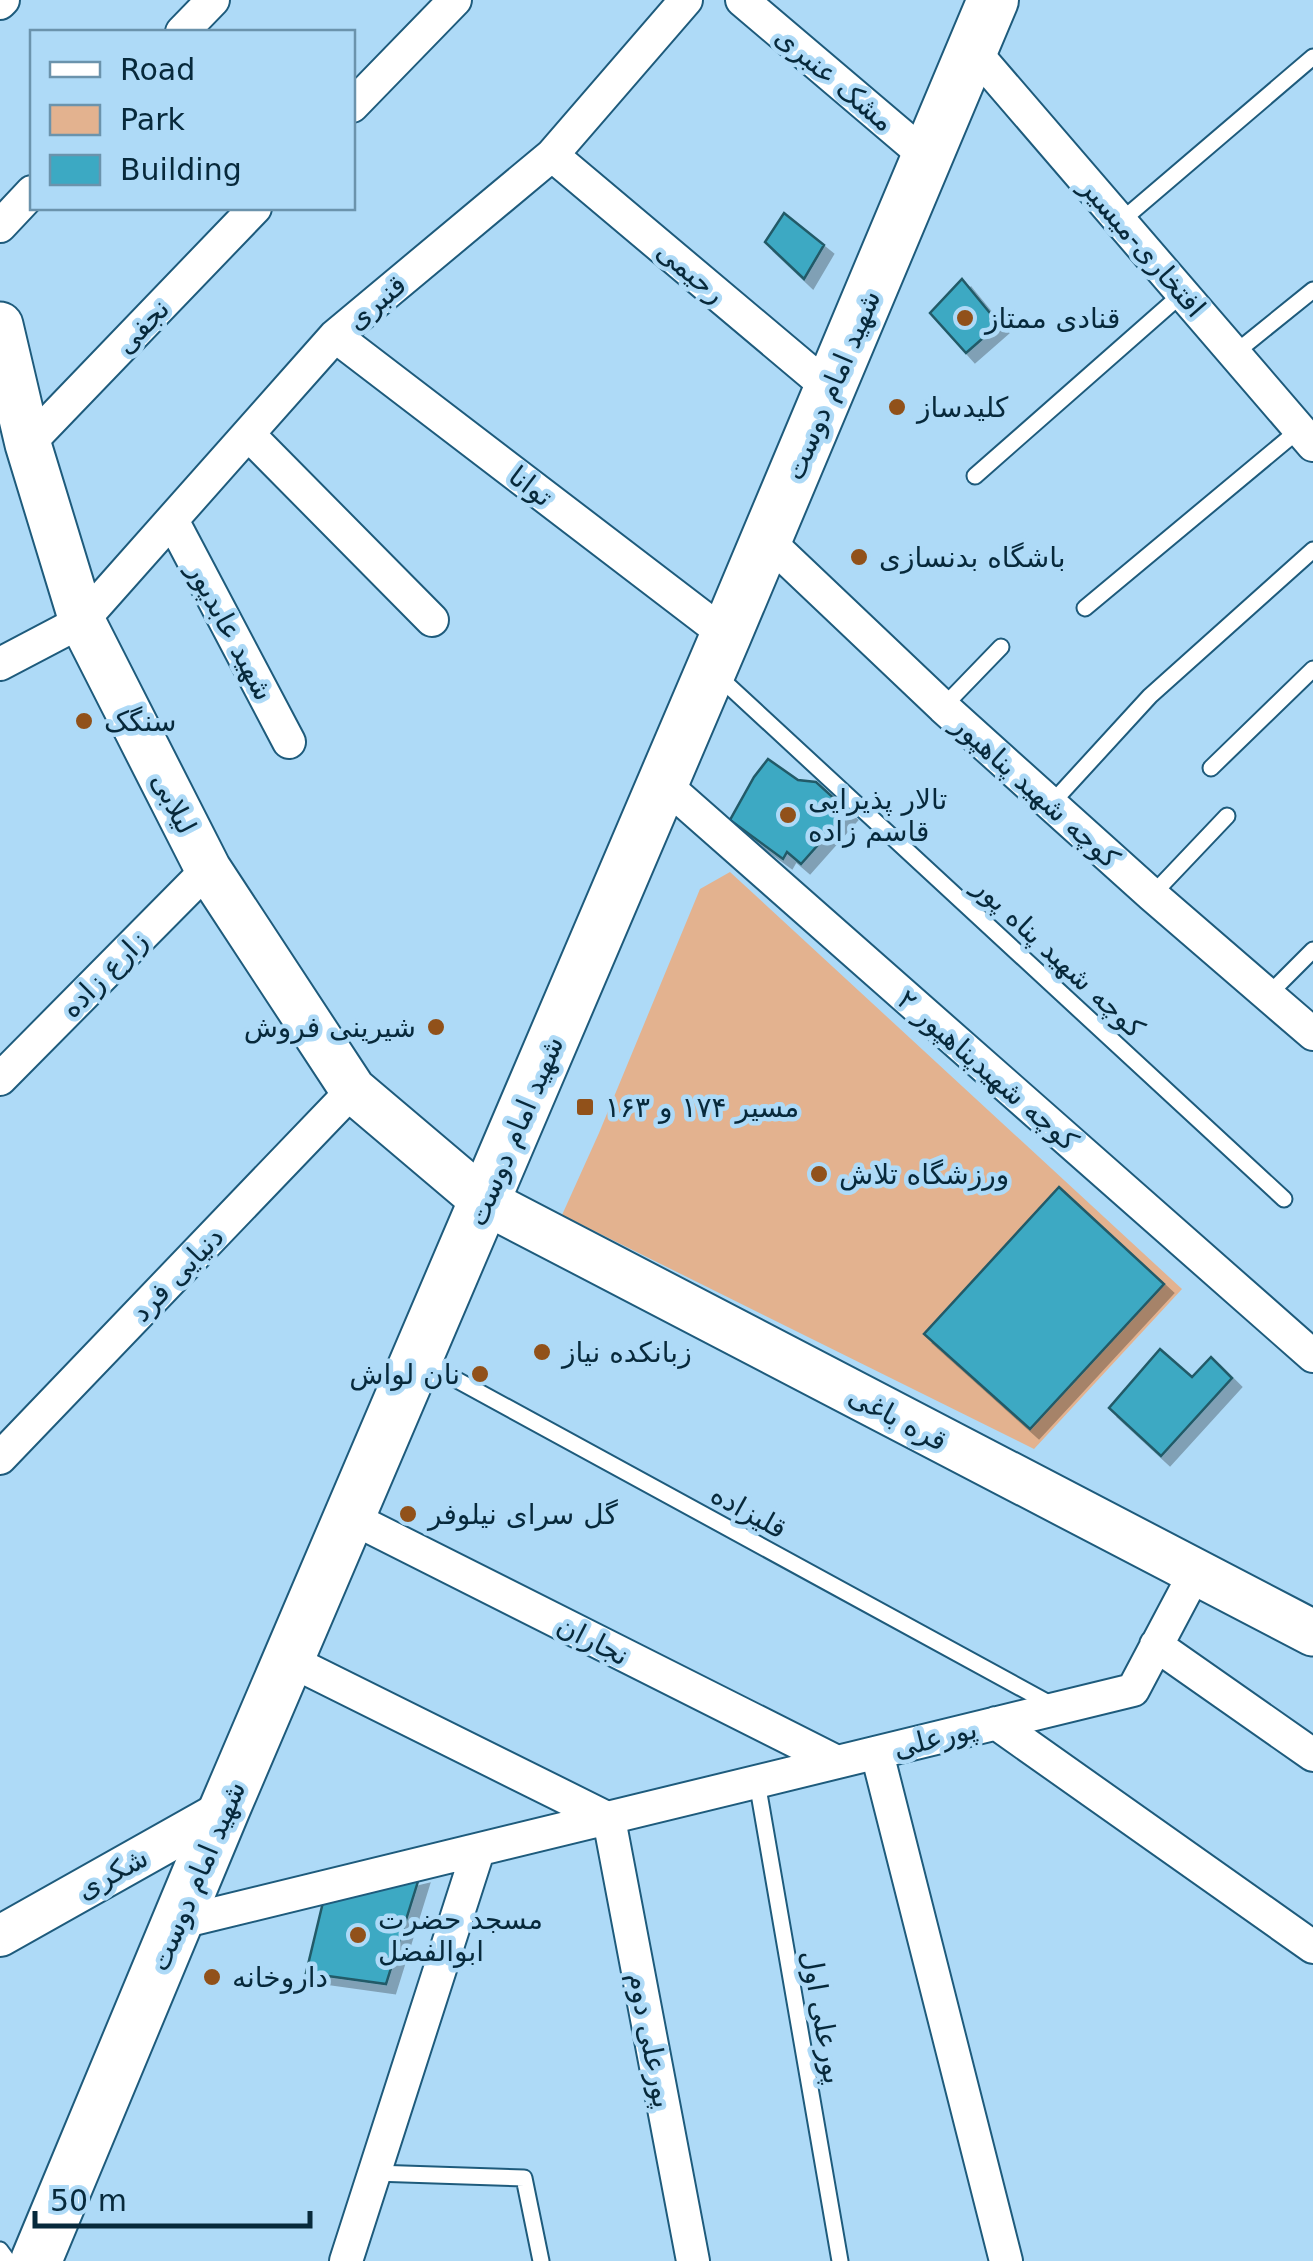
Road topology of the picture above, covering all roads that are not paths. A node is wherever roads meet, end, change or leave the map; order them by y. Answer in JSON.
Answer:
{"nodes":[{"id":1,"x":213,"y":0,"type":"edge"},
{"id":2,"x":454,"y":0,"type":"edge"},
{"id":3,"x":686,"y":0,"type":"edge"},
{"id":4,"x":742,"y":0,"type":"edge"},
{"id":5,"x":993,"y":0,"type":"edge"},
{"id":6,"x":184,"y":30,"type":"edge"},
{"id":7,"x":972,"y":49,"type":"junction"},
{"id":8,"x":1313,"y":58,"type":"edge"},
{"id":9,"x":355,"y":103,"type":"edge"},
{"id":10,"x":552,"y":155,"type":"junction"},
{"id":11,"x":928,"y":158,"type":"junction"},
{"id":12,"x":30,"y":194,"type":"edge"},
{"id":13,"x":253,"y":210,"type":"edge"},
{"id":14,"x":1121,"y":221,"type":"junction"},
{"id":15,"x":0,"y":226,"type":"edge"},
{"id":16,"x":1313,"y":290,"type":"edge"},
{"id":17,"x":1183,"y":293,"type":"junction"},
{"id":18,"x":0,"y":325,"type":"edge"},
{"id":19,"x":335,"y":336,"type":"junction"},
{"id":20,"x":1235,"y":353,"type":"junction"},
{"id":21,"x":830,"y":389,"type":"junction"},
{"id":22,"x":248,"y":434,"type":"junction"},
{"id":23,"x":1306,"y":437,"type":"edge"},
{"id":24,"x":14,"y":448,"type":"edge"},
{"id":25,"x":975,"y":476,"type":"dead end"},
{"id":26,"x":172,"y":520,"type":"junction"},
{"id":27,"x":766,"y":540,"type":"junction"},
{"id":28,"x":1313,"y":550,"type":"edge"},
{"id":29,"x":1085,"y":608,"type":"dead end"},
{"id":30,"x":432,"y":620,"type":"dead end"},
{"id":31,"x":82,"y":621,"type":"junction"},
{"id":32,"x":1000,"y":646,"type":"dead end"},
{"id":33,"x":718,"y":653,"type":"junction"},
{"id":34,"x":0,"y":664,"type":"edge"},
{"id":35,"x":1313,"y":670,"type":"edge"},
{"id":36,"x":943,"y":707,"type":"junction"},
{"id":37,"x":289,"y":742,"type":"dead end"},
{"id":38,"x":1211,"y":768,"type":"dead end"},
{"id":39,"x":663,"y":784,"type":"junction"},
{"id":40,"x":1051,"y":804,"type":"junction"},
{"id":41,"x":1227,"y":816,"type":"dead end"},
{"id":42,"x":208,"y":869,"type":"junction"},
{"id":43,"x":1152,"y":895,"type":"junction"},
{"id":44,"x":1313,"y":950,"type":"edge"},
{"id":45,"x":1268,"y":996,"type":"junction"},
{"id":46,"x":1313,"y":1034,"type":"edge"},
{"id":47,"x":0,"y":1078,"type":"edge"},
{"id":48,"x":353,"y":1090,"type":"junction"},
{"id":49,"x":1284,"y":1199,"type":"dead end"},
{"id":50,"x":484,"y":1201,"type":"junction"},
{"id":51,"x":1313,"y":1356,"type":"edge"},
{"id":52,"x":418,"y":1359,"type":"junction"},
{"id":53,"x":0,"y":1458,"type":"edge"},
{"id":54,"x":350,"y":1517,"type":"junction"},
{"id":55,"x":1195,"y":1574,"type":"junction"},
{"id":56,"x":1313,"y":1633,"type":"edge"},
{"id":57,"x":1156,"y":1646,"type":"junction"},
{"id":58,"x":289,"y":1660,"type":"junction"},
{"id":59,"x":1057,"y":1708,"type":"junction"},
{"id":60,"x":996,"y":1724,"type":"junction"},
{"id":61,"x":877,"y":1752,"type":"junction"},
{"id":62,"x":1313,"y":1754,"type":"edge"},
{"id":63,"x":837,"y":1762,"type":"junction"},
{"id":64,"x":756,"y":1782,"type":"junction"},
{"id":65,"x":224,"y":1810,"type":"junction"},
{"id":66,"x":609,"y":1819,"type":"junction"},
{"id":67,"x":478,"y":1851,"type":"junction"},
{"id":68,"x":177,"y":1923,"type":"junction"},
{"id":69,"x":0,"y":1936,"type":"edge"},
{"id":70,"x":1313,"y":1947,"type":"edge"},
{"id":71,"x":374,"y":2173,"type":"junction"},
{"id":72,"x":0,"y":2250,"type":"edge"},
{"id":73,"x":8,"y":2261,"type":"edge"},
{"id":74,"x":36,"y":2261,"type":"edge"},
{"id":75,"x":346,"y":2261,"type":"edge"},
{"id":76,"x":541,"y":2261,"type":"edge"},
{"id":77,"x":694,"y":2261,"type":"edge"},
{"id":78,"x":840,"y":2261,"type":"edge"},
{"id":79,"x":1006,"y":2261,"type":"edge"}],
"edges":[{"from":1,"to":6,"type":"street"},
{"from":2,"to":9,"type":"street"},
{"from":3,"to":10,"type":"street","name":"قنبری"},
{"from":4,"to":11,"type":"street","name":"مشک عنبری"},
{"from":5,"to":7,"type":"main road","name":"شهید امام دوست"},
{"from":7,"to":11,"type":"main road","name":"شهید امام دوست"},
{"from":7,"to":14,"type":"street","name":"افتخاری-میسیر"},
{"from":8,"to":14,"type":"lane"},
{"from":10,"to":19,"type":"street","name":"قنبری"},
{"from":10,"to":21,"type":"street","name":"رحیمی"},
{"from":11,"to":21,"type":"main road","name":"شهید امام دوست"},
{"from":12,"to":15,"type":"street"},
{"from":13,"to":24,"type":"street","name":"نجفی"},
{"from":14,"to":17,"type":"street","name":"افتخاری-میسیر"},
{"from":16,"to":20,"type":"lane"},
{"from":17,"to":20,"type":"street","name":"افتخاری-میسیر"},
{"from":17,"to":25,"type":"lane"},
{"from":18,"to":24,"type":"main road","name":"لیلابی"},
{"from":19,"to":22,"type":"street","name":"قنبری"},
{"from":19,"to":33,"type":"street","name":"توانا"},
{"from":20,"to":23,"type":"street","name":"افتخاری-میسیر"},
{"from":21,"to":27,"type":"main road","name":"شهید امام دوست"},
{"from":22,"to":26,"type":"street","name":"قنبری"},
{"from":22,"to":30,"type":"street"},
{"from":23,"to":29,"type":"lane"},
{"from":24,"to":31,"type":"main road","name":"لیلابی"},
{"from":26,"to":31,"type":"street","name":"قنبری"},
{"from":26,"to":37,"type":"street","name":"شهید عابدپور"},
{"from":27,"to":33,"type":"main road","name":"شهید امام دوست"},
{"from":27,"to":36,"type":"street","name":"کوچه شهید پناهپور"},
{"from":28,"to":40,"type":"lane"},
{"from":31,"to":34,"type":"street"},
{"from":31,"to":42,"type":"main road","name":"لیلابی"},
{"from":32,"to":36,"type":"lane"},
{"from":33,"to":39,"type":"main road","name":"شهید امام دوست"},
{"from":33,"to":49,"type":"lane","name":"کوچه شهید پناه پور"},
{"from":35,"to":38,"type":"lane"},
{"from":36,"to":40,"type":"street","name":"کوچه شهید پناهپور"},
{"from":39,"to":50,"type":"main road","name":"شهید امام دوست"},
{"from":39,"to":51,"type":"street","name":"۲ کوچه شهیدپناهپور"},
{"from":40,"to":43,"type":"street","name":"کوچه شهید پناهپور"},
{"from":41,"to":43,"type":"lane"},
{"from":42,"to":47,"type":"street","name":"زارع زاده"},
{"from":42,"to":48,"type":"main road","name":"لیلابی"},
{"from":43,"to":45,"type":"street","name":"کوچه شهید پناهپور"},
{"from":44,"to":45,"type":"lane"},
{"from":45,"to":46,"type":"street","name":"کوچه شهید پناهپور"},
{"from":48,"to":50,"type":"main road","name":"لیلابی"},
{"from":48,"to":53,"type":"street","name":"دنیایی فرد"},
{"from":50,"to":52,"type":"main road","name":"شهید امام دوست"},
{"from":50,"to":55,"type":"main road","name":"قره باغی"},
{"from":52,"to":54,"type":"main road","name":"شهید امام دوست"},
{"from":52,"to":59,"type":"lane","name":"قلیزاده"},
{"from":54,"to":58,"type":"main road","name":"شهید امام دوست"},
{"from":54,"to":63,"type":"street","name":"نجاران"},
{"from":55,"to":56,"type":"main road","name":"قره باغی"},
{"from":55,"to":57,"type":"street","name":"پورعلی"},
{"from":57,"to":59,"type":"street","name":"پورعلی"},
{"from":57,"to":62,"type":"street"},
{"from":58,"to":65,"type":"main road","name":"شهید امام دوست"},
{"from":58,"to":66,"type":"street"},
{"from":59,"to":60,"type":"street","name":"پورعلی"},
{"from":60,"to":61,"type":"street","name":"پورعلی"},
{"from":60,"to":70,"type":"street"},
{"from":61,"to":63,"type":"street","name":"پورعلی"},
{"from":61,"to":79,"type":"street"},
{"from":63,"to":64,"type":"street","name":"پورعلی"},
{"from":64,"to":66,"type":"street","name":"پورعلی"},
{"from":64,"to":78,"type":"lane","name":"پورعلی اول"},
{"from":65,"to":68,"type":"main road","name":"شهید امام دوست"},
{"from":65,"to":69,"type":"street","name":"شکری"},
{"from":66,"to":67,"type":"street","name":"پورعلی"},
{"from":66,"to":77,"type":"street","name":"پورعلی دوم"},
{"from":67,"to":68,"type":"street","name":"پورعلی"},
{"from":67,"to":71,"type":"street"},
{"from":68,"to":74,"type":"main road","name":"شهید امام دوست"},
{"from":71,"to":75,"type":"street"},
{"from":71,"to":76,"type":"lane"},
{"from":72,"to":73,"type":"lane"}]}
